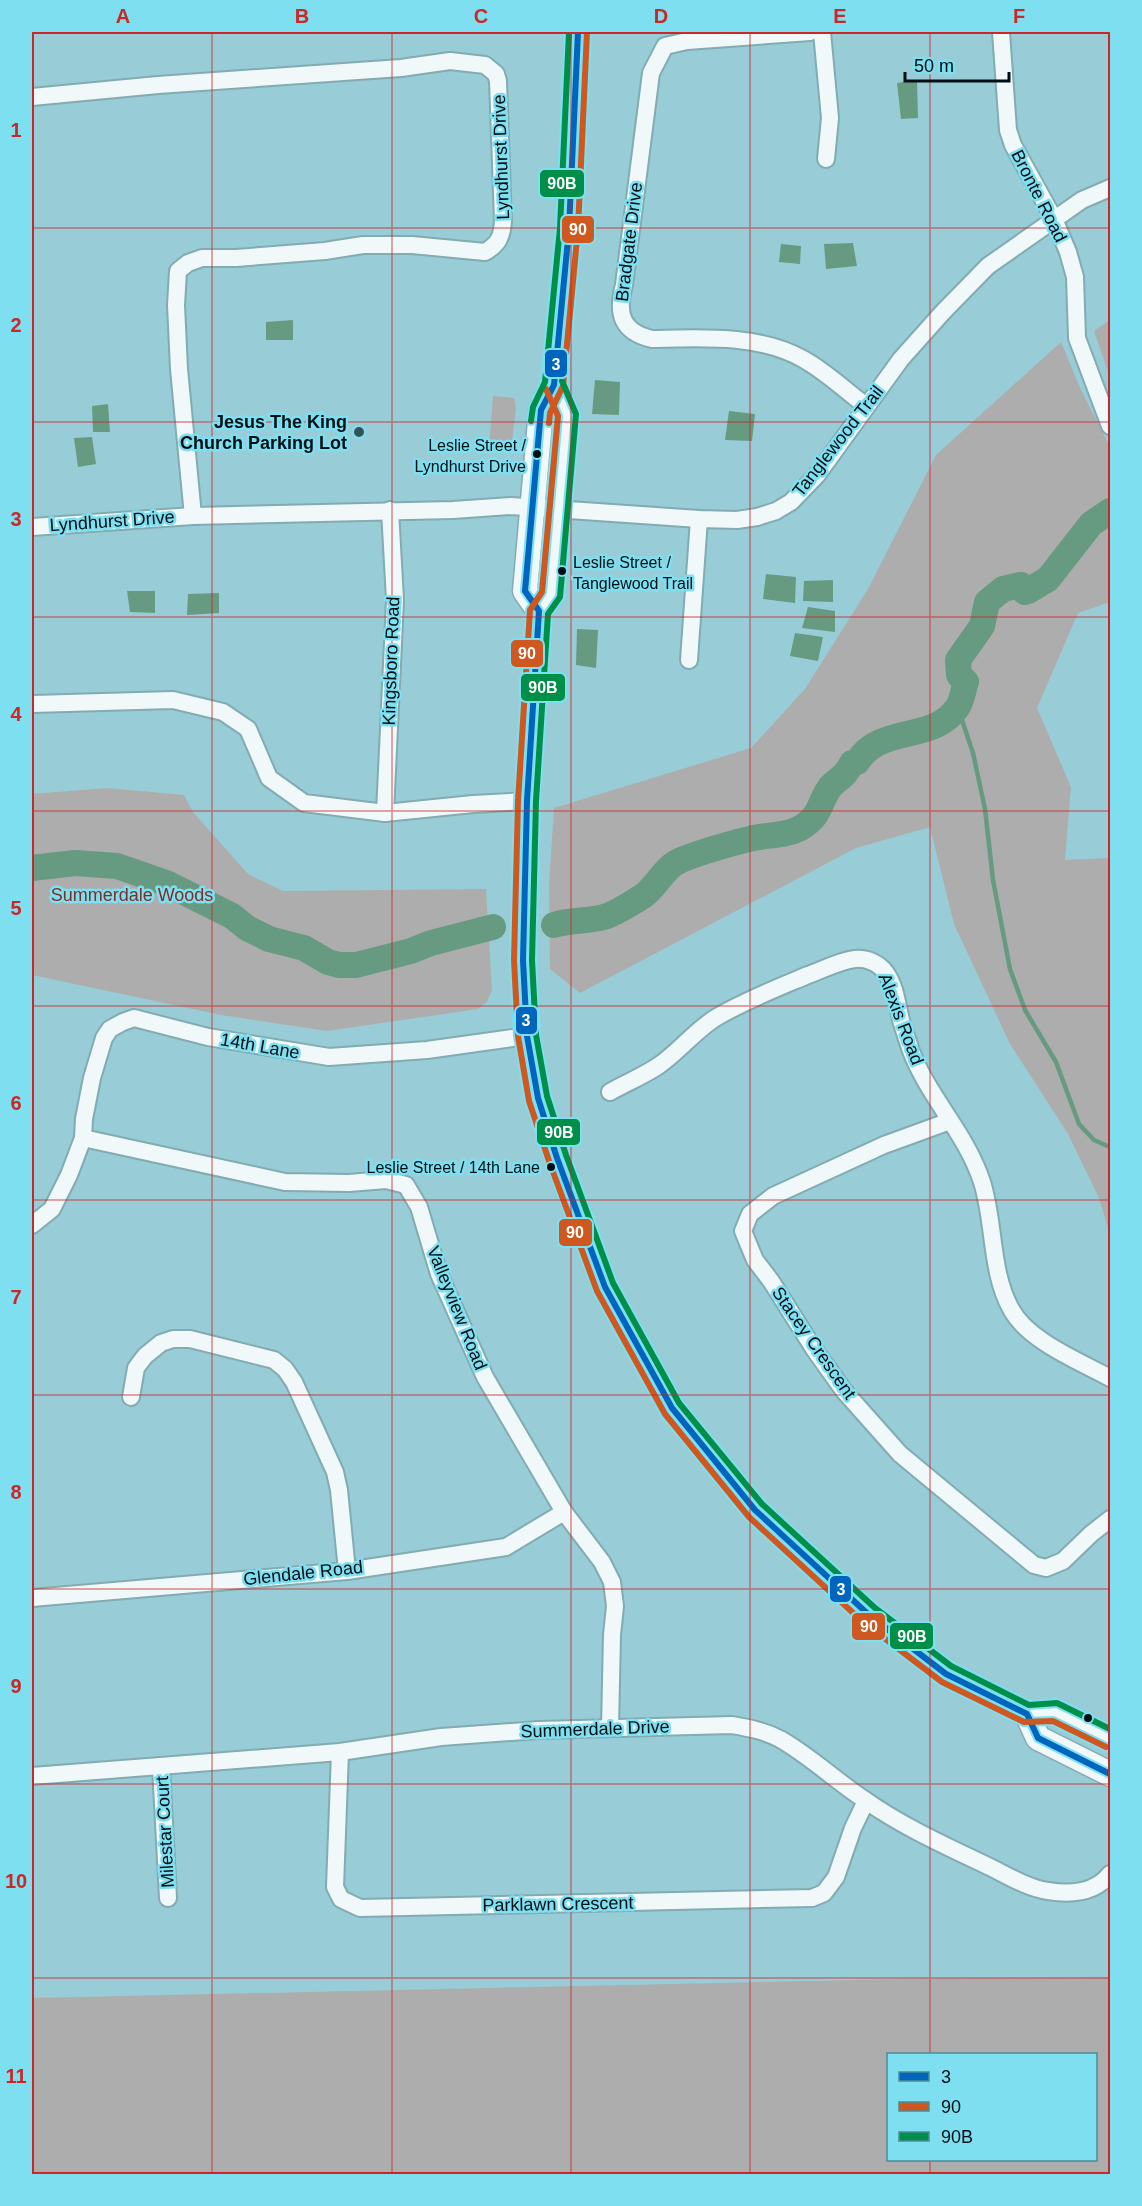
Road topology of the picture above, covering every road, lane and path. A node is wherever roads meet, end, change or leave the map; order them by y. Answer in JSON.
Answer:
{"nodes":[{"id":1,"x":578,"y":32,"type":"edge"},
{"id":2,"x":810,"y":32,"type":"edge"},
{"id":3,"x":822,"y":32,"type":"edge"},
{"id":4,"x":1001,"y":32,"type":"edge"},
{"id":5,"x":32,"y":97,"type":"edge"},
{"id":6,"x":826,"y":159,"type":"dead end"},
{"id":7,"x":1110,"y":188,"type":"edge"},
{"id":8,"x":1054,"y":219,"type":"junction"},
{"id":9,"x":554,"y":385,"type":"junction"},
{"id":10,"x":866,"y":406,"type":"junction"},
{"id":11,"x":1110,"y":426,"type":"edge"},
{"id":12,"x":534,"y":507,"type":"junction"},
{"id":13,"x":390,"y":510,"type":"junction"},
{"id":14,"x":559,"y":510,"type":"junction"},
{"id":15,"x":193,"y":516,"type":"junction"},
{"id":16,"x":699,"y":519,"type":"junction"},
{"id":17,"x":32,"y":527,"type":"edge"},
{"id":18,"x":539,"y":611,"type":"junction"},
{"id":19,"x":689,"y":660,"type":"dead end"},
{"id":20,"x":32,"y":704,"type":"edge"},
{"id":21,"x":527,"y":801,"type":"junction"},
{"id":22,"x":385,"y":813,"type":"junction"},
{"id":23,"x":527,"y":1036,"type":"junction"},
{"id":24,"x":610,"y":1092,"type":"dead end"},
{"id":25,"x":950,"y":1121,"type":"junction"},
{"id":26,"x":83,"y":1138,"type":"junction"},
{"id":27,"x":32,"y":1225,"type":"edge"},
{"id":28,"x":1110,"y":1378,"type":"edge"},
{"id":29,"x":131,"y":1397,"type":"dead end"},
{"id":30,"x":564,"y":1512,"type":"junction"},
{"id":31,"x":1110,"y":1519,"type":"edge"},
{"id":32,"x":347,"y":1571,"type":"junction"},
{"id":33,"x":32,"y":1598,"type":"edge"},
{"id":34,"x":1027,"y":1714,"type":"junction"},
{"id":35,"x":610,"y":1728,"type":"junction"},
{"id":36,"x":1110,"y":1739,"type":"edge"},
{"id":37,"x":340,"y":1752,"type":"junction"},
{"id":38,"x":161,"y":1767,"type":"junction"},
{"id":39,"x":1110,"y":1774,"type":"edge"},
{"id":40,"x":32,"y":1776,"type":"edge"},
{"id":41,"x":866,"y":1801,"type":"junction"},
{"id":42,"x":1110,"y":1874,"type":"edge"},
{"id":43,"x":168,"y":1898,"type":"dead end"}],
"edges":[{"from":1,"to":9,"type":"main road"},
{"from":2,"to":10,"type":"street","name":"Bradgate Drive"},
{"from":3,"to":6,"type":"street"},
{"from":4,"to":8,"type":"street","name":"Bronte Road"},
{"from":5,"to":15,"type":"street","name":"Lyndhurst Drive"},
{"from":7,"to":8,"type":"street"},
{"from":8,"to":10,"type":"street","name":"Tanglewood Trail"},
{"from":8,"to":11,"type":"street","name":"Bronte Road"},
{"from":9,"to":12,"type":"main road"},
{"from":9,"to":14,"type":"main road"},
{"from":10,"to":16,"type":"street","name":"Tanglewood Trail"},
{"from":12,"to":13,"type":"street","name":"Lyndhurst Drive"},
{"from":12,"to":14,"type":"street","name":"Tanglewood Trail"},
{"from":12,"to":18,"type":"main road"},
{"from":13,"to":15,"type":"street","name":"Lyndhurst Drive"},
{"from":13,"to":22,"type":"street","name":"Kingsboro Road"},
{"from":14,"to":16,"type":"street","name":"Tanglewood Trail"},
{"from":14,"to":18,"type":"main road"},
{"from":15,"to":17,"type":"street","name":"Lyndhurst Drive"},
{"from":16,"to":19,"type":"street"},
{"from":18,"to":21,"type":"main road"},
{"from":20,"to":22,"type":"street"},
{"from":21,"to":22,"type":"street"},
{"from":21,"to":23,"type":"main road"},
{"from":23,"to":26,"type":"street","name":"14th Lane"},
{"from":23,"to":34,"type":"main road"},
{"from":24,"to":25,"type":"street","name":"Alexis Road"},
{"from":25,"to":28,"type":"street","name":"Alexis Road"},
{"from":25,"to":31,"type":"street","name":"Stacey Crescent"},
{"from":26,"to":27,"type":"street"},
{"from":26,"to":30,"type":"street","name":"Valleyview Road"},
{"from":29,"to":32,"type":"street"},
{"from":30,"to":32,"type":"street","name":"Glendale Road"},
{"from":30,"to":35,"type":"street","name":"Valleyview Road"},
{"from":32,"to":33,"type":"street","name":"Glendale Road"},
{"from":34,"to":36,"type":"main road"},
{"from":34,"to":39,"type":"main road"},
{"from":35,"to":37,"type":"street","name":"Summerdale Drive"},
{"from":35,"to":41,"type":"street","name":"Summerdale Drive"},
{"from":37,"to":38,"type":"street","name":"Summerdale Drive"},
{"from":37,"to":41,"type":"street","name":"Parklawn Crescent"},
{"from":38,"to":40,"type":"street","name":"Summerdale Drive"},
{"from":38,"to":43,"type":"street","name":"Milestar Court"},
{"from":41,"to":42,"type":"street","name":"Summerdale Drive"}]}
